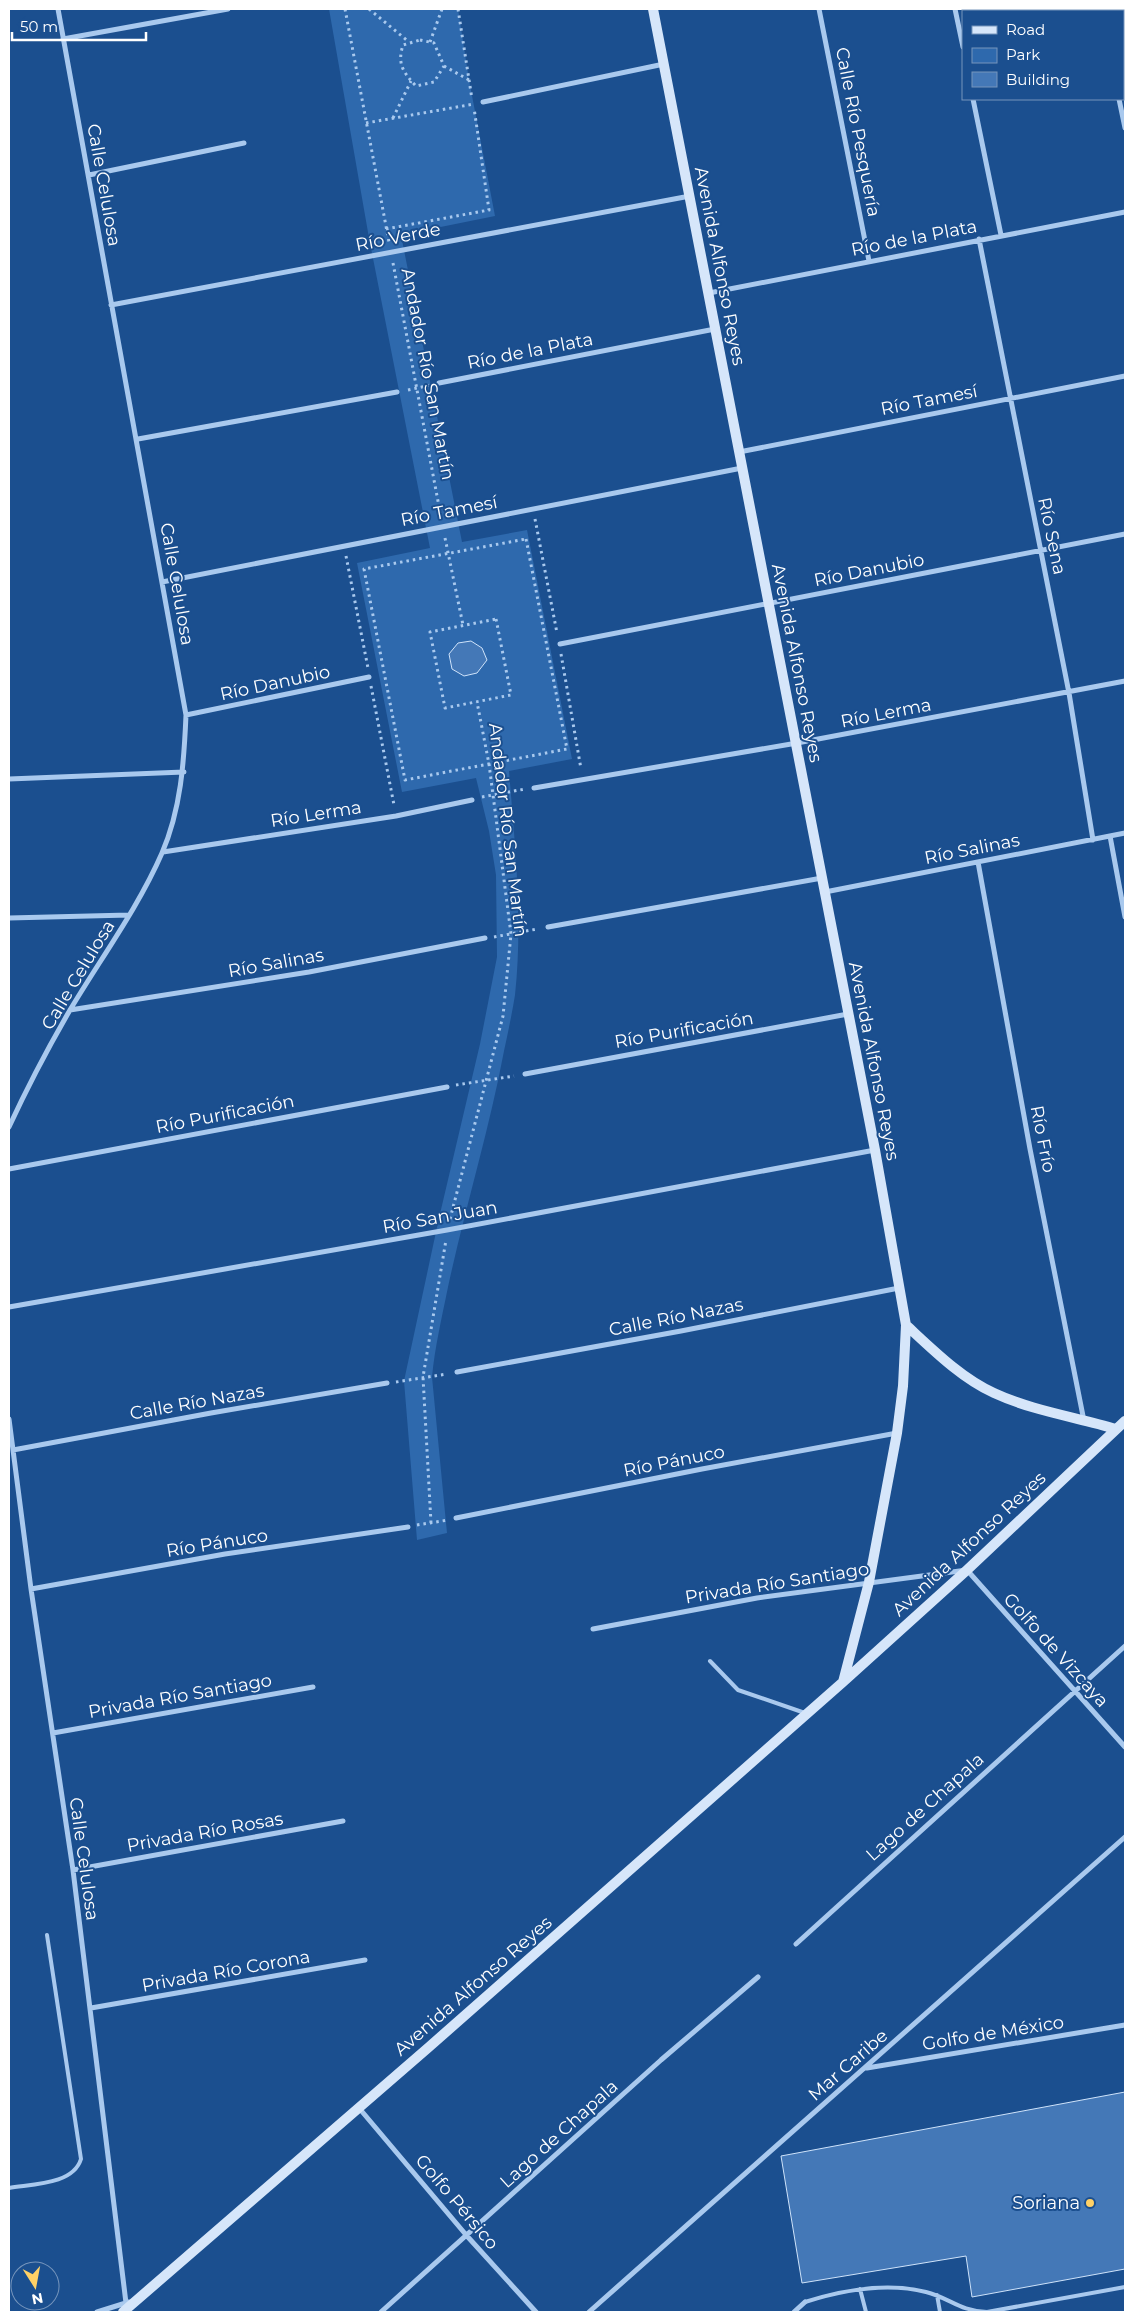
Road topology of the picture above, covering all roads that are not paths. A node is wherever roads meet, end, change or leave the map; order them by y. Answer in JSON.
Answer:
{"nodes":[{"id":1,"x":58,"y":9,"type":"edge"},
{"id":2,"x":228,"y":9,"type":"edge"},
{"id":3,"x":653,"y":9,"type":"edge"},
{"id":4,"x":819,"y":9,"type":"edge"},
{"id":5,"x":955,"y":9,"type":"edge"},
{"id":6,"x":63,"y":39,"type":"junction"},
{"id":7,"x":962,"y":42,"type":"edge"},
{"id":8,"x":665,"y":64,"type":"junction"},
{"id":9,"x":973,"y":100,"type":"edge"},
{"id":10,"x":1119,"y":100,"type":"edge"},
{"id":11,"x":483,"y":102,"type":"road end"},
{"id":12,"x":1125,"y":128,"type":"edge"},
{"id":13,"x":244,"y":143,"type":"dead end"},
{"id":14,"x":89,"y":175,"type":"junction"},
{"id":15,"x":690,"y":196,"type":"junction"},
{"id":16,"x":1125,"y":212,"type":"edge"},
{"id":17,"x":1000,"y":235,"type":"junction"},
{"id":18,"x":979,"y":240,"type":"junction"},
{"id":19,"x":869,"y":261,"type":"junction"},
{"id":20,"x":709,"y":293,"type":"junction"},
{"id":21,"x":111,"y":305,"type":"junction"},
{"id":22,"x":716,"y":329,"type":"junction"},
{"id":23,"x":1125,"y":376,"type":"edge"},
{"id":24,"x":439,"y":383,"type":"road end"},
{"id":25,"x":397,"y":392,"type":"road end"},
{"id":26,"x":1009,"y":398,"type":"junction"},
{"id":27,"x":138,"y":439,"type":"junction"},
{"id":28,"x":739,"y":452,"type":"junction"},
{"id":29,"x":742,"y":468,"type":"junction"},
{"id":30,"x":1125,"y":534,"type":"edge"},
{"id":31,"x":1041,"y":551,"type":"junction"},
{"id":32,"x":162,"y":582,"type":"junction"},
{"id":33,"x":769,"y":604,"type":"junction"},
{"id":34,"x":560,"y":644,"type":"dead end"},
{"id":35,"x":370,"y":678,"type":"dead end"},
{"id":36,"x":1125,"y":681,"type":"edge"},
{"id":37,"x":1068,"y":692,"type":"junction"},
{"id":38,"x":186,"y":715,"type":"junction"},
{"id":39,"x":797,"y":743,"type":"junction"},
{"id":40,"x":184,"y":772,"type":"junction"},
{"id":41,"x":9,"y":779,"type":"edge"},
{"id":42,"x":534,"y":788,"type":"road end"},
{"id":43,"x":472,"y":800,"type":"road end"},
{"id":44,"x":1125,"y":833,"type":"edge"},
{"id":45,"x":1110,"y":836,"type":"junction"},
{"id":46,"x":1093,"y":840,"type":"junction"},
{"id":47,"x":163,"y":852,"type":"junction"},
{"id":48,"x":978,"y":862,"type":"junction"},
{"id":49,"x":822,"y":878,"type":"junction"},
{"id":50,"x":825,"y":892,"type":"junction"},
{"id":51,"x":130,"y":915,"type":"junction"},
{"id":52,"x":9,"y":918,"type":"edge"},
{"id":53,"x":1125,"y":918,"type":"edge"},
{"id":54,"x":548,"y":927,"type":"road end"},
{"id":55,"x":485,"y":938,"type":"road end"},
{"id":56,"x":70,"y":1010,"type":"junction"},
{"id":57,"x":849,"y":1014,"type":"junction"},
{"id":58,"x":525,"y":1074,"type":"road end"},
{"id":59,"x":447,"y":1087,"type":"road end"},
{"id":60,"x":9,"y":1128,"type":"edge"},
{"id":61,"x":875,"y":1150,"type":"junction"},
{"id":62,"x":9,"y":1169,"type":"edge"},
{"id":63,"x":899,"y":1288,"type":"junction"},
{"id":64,"x":9,"y":1307,"type":"edge"},
{"id":65,"x":906,"y":1325,"type":"junction"},
{"id":66,"x":458,"y":1372,"type":"road end"},
{"id":67,"x":387,"y":1384,"type":"road end"},
{"id":68,"x":9,"y":1419,"type":"edge"},
{"id":69,"x":1125,"y":1420,"type":"edge"},
{"id":70,"x":1084,"y":1421,"type":"junction"},
{"id":71,"x":1116,"y":1429,"type":"junction"},
{"id":72,"x":897,"y":1433,"type":"junction"},
{"id":73,"x":13,"y":1450,"type":"junction"},
{"id":74,"x":456,"y":1518,"type":"road end"},
{"id":75,"x":408,"y":1527,"type":"road end"},
{"id":76,"x":967,"y":1570,"type":"junction"},
{"id":77,"x":869,"y":1582,"type":"junction"},
{"id":78,"x":31,"y":1589,"type":"junction"},
{"id":79,"x":593,"y":1629,"type":"dead end"},
{"id":80,"x":1125,"y":1646,"type":"edge"},
{"id":81,"x":710,"y":1661,"type":"dead end"},
{"id":82,"x":843,"y":1682,"type":"junction"},
{"id":83,"x":312,"y":1687,"type":"dead end"},
{"id":84,"x":1074,"y":1691,"type":"junction"},
{"id":85,"x":807,"y":1714,"type":"junction"},
{"id":86,"x":53,"y":1733,"type":"junction"},
{"id":87,"x":1125,"y":1747,"type":"edge"},
{"id":88,"x":342,"y":1821,"type":"dead end"},
{"id":89,"x":1125,"y":1837,"type":"edge"},
{"id":90,"x":72,"y":1870,"type":"junction"},
{"id":91,"x":47,"y":1935,"type":"dead end"},
{"id":92,"x":796,"y":1944,"type":"dead end"},
{"id":93,"x":365,"y":1960,"type":"dead end"},
{"id":94,"x":758,"y":1977,"type":"dead end"},
{"id":95,"x":91,"y":2008,"type":"junction"},
{"id":96,"x":1125,"y":2025,"type":"edge"},
{"id":97,"x":866,"y":2068,"type":"junction"},
{"id":98,"x":359,"y":2108,"type":"junction"},
{"id":99,"x":9,"y":2188,"type":"edge"},
{"id":100,"x":467,"y":2236,"type":"junction"},
{"id":101,"x":1125,"y":2287,"type":"edge"},
{"id":102,"x":860,"y":2289,"type":"junction"},
{"id":103,"x":937,"y":2296,"type":"junction"},
{"id":104,"x":805,"y":2302,"type":"joint"},
{"id":105,"x":125,"y":2308,"type":"edge"},
{"id":106,"x":97,"y":2312,"type":"edge"},
{"id":107,"x":381,"y":2312,"type":"edge"},
{"id":108,"x":536,"y":2312,"type":"edge"},
{"id":109,"x":589,"y":2312,"type":"edge"},
{"id":110,"x":794,"y":2312,"type":"edge"},
{"id":111,"x":866,"y":2312,"type":"edge"},
{"id":112,"x":940,"y":2312,"type":"edge"}],
"edges":[{"from":1,"to":6,"type":"street","name":"Calle Celulosa"},
{"from":2,"to":6,"type":"street"},
{"from":3,"to":8,"type":"street","name":"Avenida Alfonso Reyes"},
{"from":4,"to":19,"type":"street","name":"Calle Río Pesquería"},
{"from":5,"to":7,"type":"street"},
{"from":6,"to":14,"type":"street","name":"Calle Celulosa"},
{"from":8,"to":11,"type":"street"},
{"from":8,"to":15,"type":"street","name":"Avenida Alfonso Reyes"},
{"from":9,"to":17,"type":"street"},
{"from":10,"to":12,"type":"street"},
{"from":13,"to":14,"type":"street"},
{"from":14,"to":21,"type":"street","name":"Calle Celulosa"},
{"from":15,"to":20,"type":"street","name":"Avenida Alfonso Reyes"},
{"from":15,"to":21,"type":"street","name":"Río Verde"},
{"from":16,"to":17,"type":"street","name":"Río de la Plata"},
{"from":17,"to":18,"type":"street","name":"Río de la Plata"},
{"from":18,"to":19,"type":"street","name":"Río de la Plata"},
{"from":18,"to":26,"type":"street","name":"Río Sena"},
{"from":19,"to":20,"type":"street","name":"Río de la Plata"},
{"from":20,"to":22,"type":"street","name":"Avenida Alfonso Reyes"},
{"from":21,"to":27,"type":"street","name":"Calle Celulosa"},
{"from":22,"to":24,"type":"street","name":"Río de la Plata"},
{"from":22,"to":28,"type":"street","name":"Avenida Alfonso Reyes"},
{"from":23,"to":26,"type":"street","name":"Río Tamesí"},
{"from":25,"to":27,"type":"street"},
{"from":26,"to":28,"type":"street","name":"Río Tamesí"},
{"from":26,"to":31,"type":"street","name":"Río Sena"},
{"from":27,"to":32,"type":"street","name":"Calle Celulosa"},
{"from":28,"to":29,"type":"street","name":"Avenida Alfonso Reyes"},
{"from":29,"to":32,"type":"street","name":"Río Tamesí"},
{"from":29,"to":33,"type":"street","name":"Avenida Alfonso Reyes"},
{"from":30,"to":31,"type":"street","name":"Río Danubio"},
{"from":31,"to":33,"type":"street","name":"Río Danubio"},
{"from":31,"to":37,"type":"street","name":"Río Sena"},
{"from":32,"to":38,"type":"street","name":"Calle Celulosa"},
{"from":33,"to":34,"type":"street","name":"Río Danubio"},
{"from":33,"to":39,"type":"street","name":"Avenida Alfonso Reyes"},
{"from":35,"to":38,"type":"street","name":"Río Danubio"},
{"from":36,"to":37,"type":"street","name":"Río Lerma"},
{"from":37,"to":39,"type":"street","name":"Río Lerma"},
{"from":37,"to":46,"type":"street","name":"Río Sena"},
{"from":38,"to":40,"type":"street","name":"Calle Celulosa"},
{"from":39,"to":42,"type":"street","name":"Río Lerma"},
{"from":39,"to":49,"type":"street","name":"Avenida Alfonso Reyes"},
{"from":40,"to":41,"type":"street"},
{"from":40,"to":47,"type":"street","name":"Calle Celulosa"},
{"from":43,"to":47,"type":"street","name":"Río Lerma"},
{"from":44,"to":45,"type":"street","name":"Río Salinas"},
{"from":45,"to":46,"type":"street","name":"Río Salinas"},
{"from":45,"to":53,"type":"street"},
{"from":46,"to":48,"type":"street","name":"Río Salinas"},
{"from":47,"to":51,"type":"street","name":"Calle Celulosa"},
{"from":48,"to":50,"type":"street","name":"Río Salinas"},
{"from":48,"to":70,"type":"street","name":"Río Frío"},
{"from":49,"to":50,"type":"street","name":"Avenida Alfonso Reyes"},
{"from":49,"to":54,"type":"street"},
{"from":50,"to":57,"type":"street","name":"Avenida Alfonso Reyes"},
{"from":51,"to":52,"type":"street"},
{"from":51,"to":56,"type":"street","name":"Calle Celulosa"},
{"from":55,"to":56,"type":"street","name":"Río Salinas"},
{"from":56,"to":60,"type":"street","name":"Calle Celulosa"},
{"from":57,"to":58,"type":"street","name":"Río Purificación"},
{"from":57,"to":61,"type":"street","name":"Avenida Alfonso Reyes"},
{"from":59,"to":62,"type":"street","name":"Río Purificación"},
{"from":61,"to":63,"type":"street","name":"Avenida Alfonso Reyes"},
{"from":61,"to":64,"type":"street","name":"Río San Juan"},
{"from":63,"to":65,"type":"street","name":"Avenida Alfonso Reyes"},
{"from":63,"to":66,"type":"street","name":"Calle Río Nazas"},
{"from":65,"to":70,"type":"street"},
{"from":65,"to":72,"type":"street","name":"Avenida Alfonso Reyes"},
{"from":67,"to":73,"type":"street","name":"Calle Río Nazas"},
{"from":68,"to":73,"type":"street","name":"Calle Celulosa"},
{"from":69,"to":71,"type":"street","name":"Avenida Alfonso Reyes"},
{"from":70,"to":71,"type":"street"},
{"from":71,"to":76,"type":"street","name":"Avenida Alfonso Reyes"},
{"from":72,"to":74,"type":"street","name":"Río Pánuco"},
{"from":72,"to":77,"type":"street","name":"Avenida Alfonso Reyes"},
{"from":73,"to":78,"type":"street","name":"Calle Celulosa"},
{"from":75,"to":78,"type":"street","name":"Río Pánuco"},
{"from":76,"to":77,"type":"street","name":"Privada Río Santiago"},
{"from":76,"to":82,"type":"street","name":"Avenida Alfonso Reyes"},
{"from":76,"to":84,"type":"street","name":"Golfo de Vizcaya"},
{"from":77,"to":79,"type":"street","name":"Privada Río Santiago"},
{"from":77,"to":82,"type":"street","name":"Avenida Alfonso Reyes"},
{"from":78,"to":86,"type":"street","name":"Calle Celulosa"},
{"from":80,"to":84,"type":"street","name":"Lago de Chapala"},
{"from":81,"to":85,"type":"lane"},
{"from":82,"to":85,"type":"street","name":"Avenida Alfonso Reyes"},
{"from":83,"to":86,"type":"street","name":"Privada Río Santiago"},
{"from":84,"to":87,"type":"street","name":"Golfo de Vizcaya"},
{"from":84,"to":92,"type":"street","name":"Lago de Chapala"},
{"from":85,"to":98,"type":"street","name":"Avenida Alfonso Reyes"},
{"from":86,"to":90,"type":"street","name":"Calle Celulosa"},
{"from":88,"to":90,"type":"street","name":"Privada Río Rosas"},
{"from":89,"to":97,"type":"street","name":"Mar Caribe"},
{"from":90,"to":95,"type":"street","name":"Calle Celulosa"},
{"from":91,"to":99,"type":"lane"},
{"from":93,"to":95,"type":"street","name":"Privada Río Corona"},
{"from":94,"to":100,"type":"street","name":"Lago de Chapala"},
{"from":95,"to":105,"type":"street","name":"Calle Celulosa"},
{"from":96,"to":97,"type":"street","name":"Golfo de México"},
{"from":97,"to":109,"type":"street","name":"Mar Caribe"},
{"from":98,"to":100,"type":"street","name":"Golfo Pérsico"},
{"from":98,"to":105,"type":"street","name":"Avenida Alfonso Reyes"},
{"from":100,"to":107,"type":"street","name":"Lago de Chapala"},
{"from":100,"to":108,"type":"street","name":"Golfo Pérsico"},
{"from":101,"to":103,"type":"lane"},
{"from":102,"to":103,"type":"lane"},
{"from":102,"to":104,"type":"lane"},
{"from":102,"to":111,"type":"lane"},
{"from":103,"to":112,"type":"lane"},
{"from":104,"to":110,"type":"street"},
{"from":105,"to":106,"type":"street"}]}
